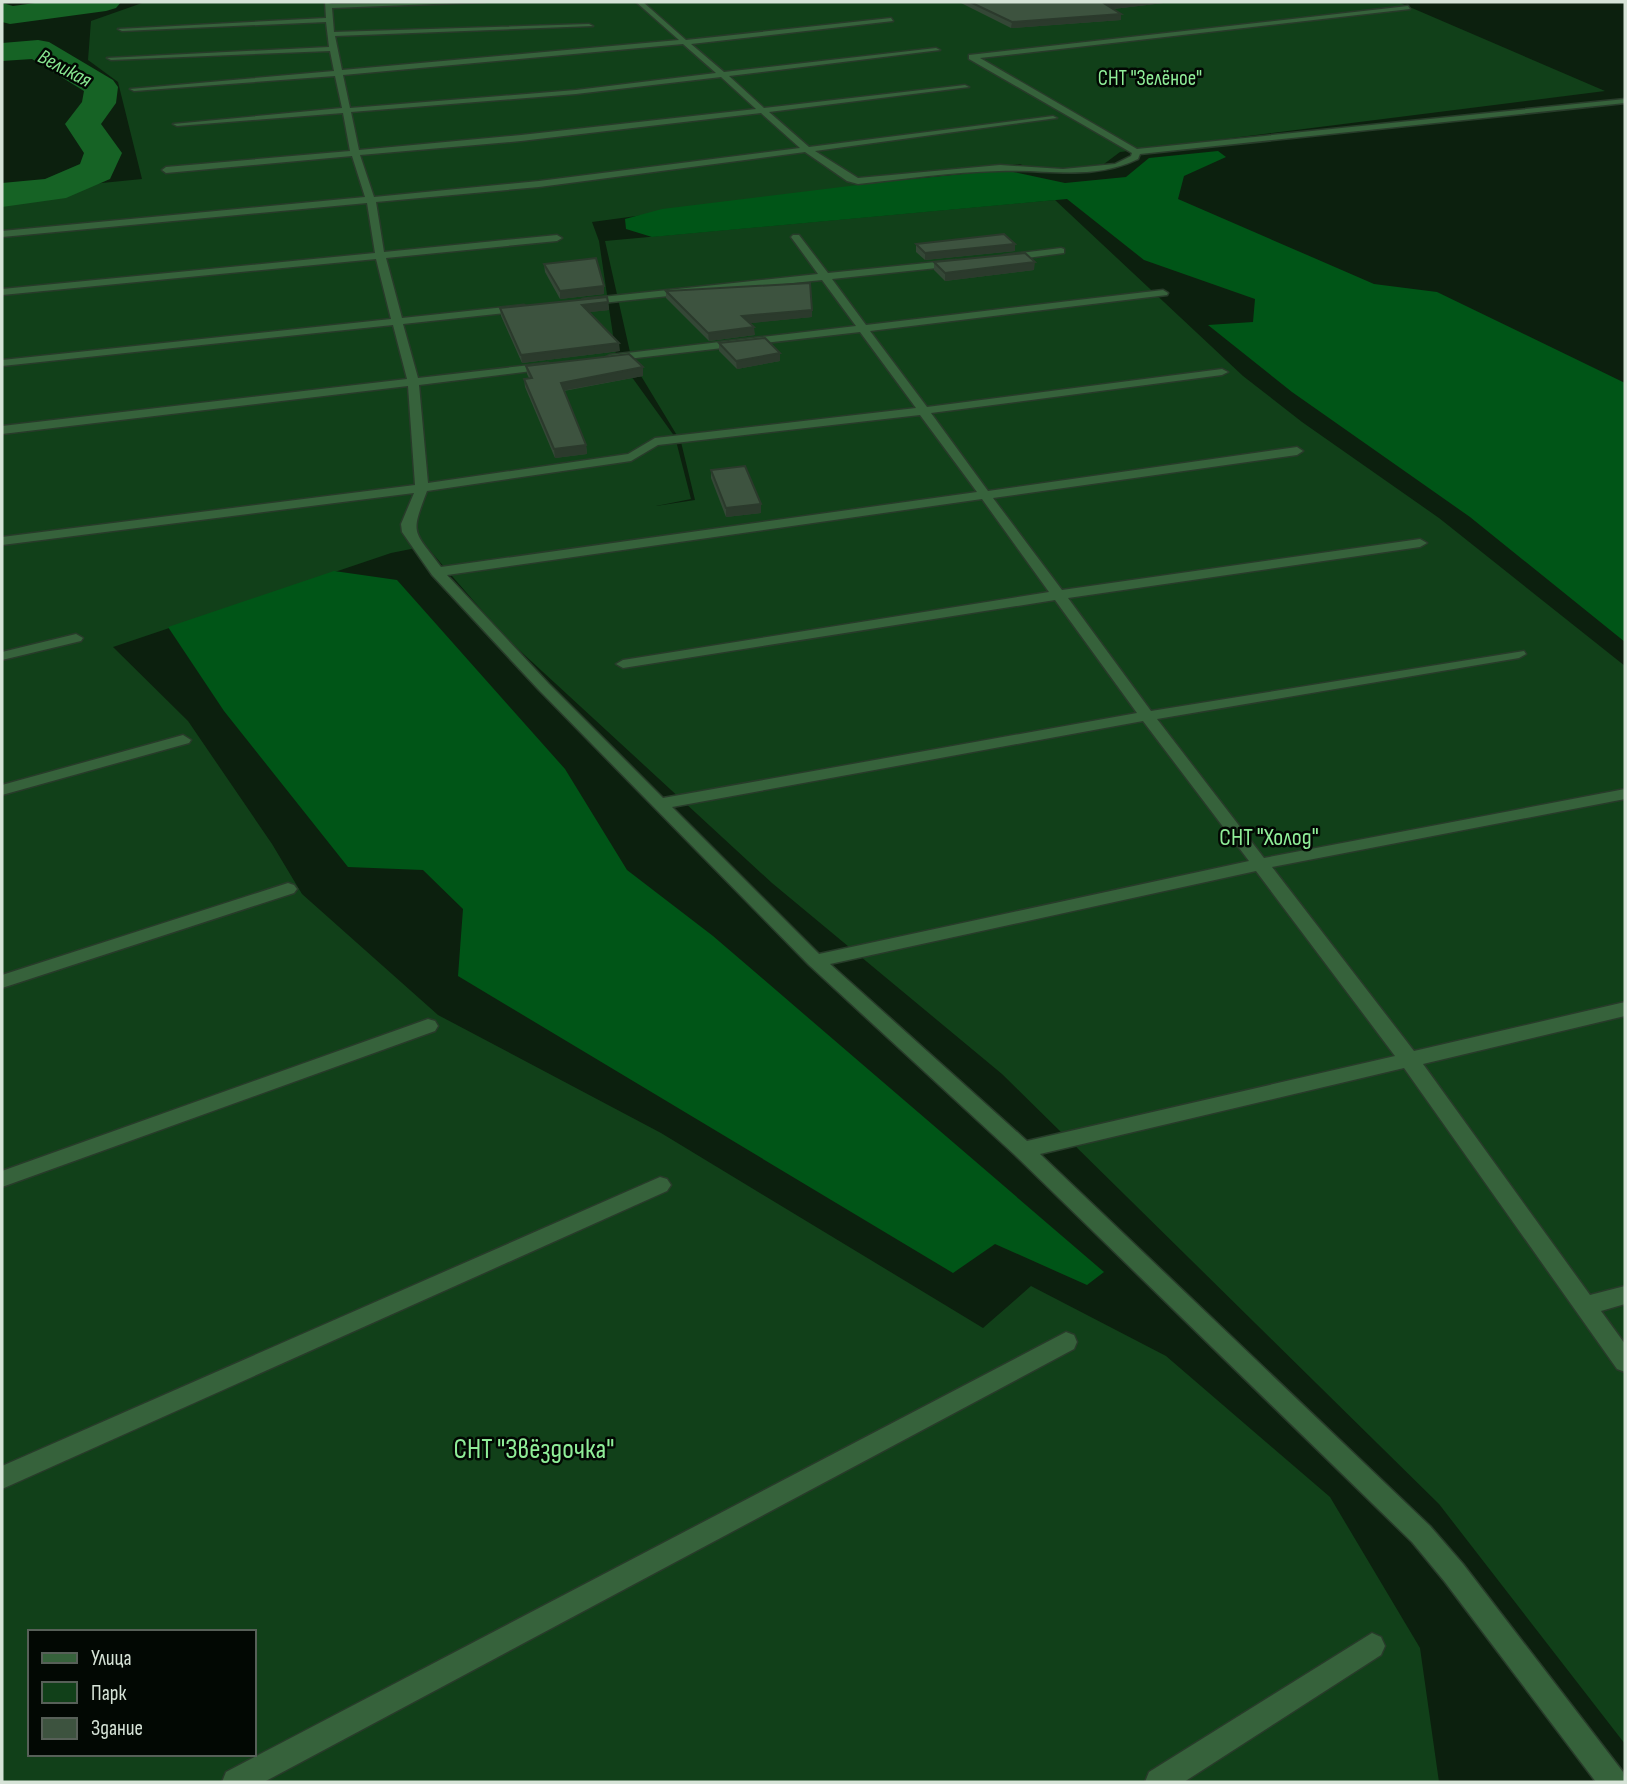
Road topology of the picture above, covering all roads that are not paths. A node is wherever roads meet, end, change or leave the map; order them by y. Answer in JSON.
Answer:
{"nodes":[{"id":1,"x":482,"y":2,"type":"edge"},
{"id":2,"x":639,"y":2,"type":"edge"},
{"id":3,"x":1408,"y":8,"type":"dead end"},
{"id":4,"x":891,"y":20,"type":"dead end"},
{"id":5,"x":330,"y":22,"type":"edge"},
{"id":6,"x":589,"y":26,"type":"dead end"},
{"id":7,"x":122,"y":29,"type":"dead end"},
{"id":8,"x":685,"y":44,"type":"junction"},
{"id":9,"x":936,"y":50,"type":"dead end"},
{"id":10,"x":111,"y":58,"type":"dead end"},
{"id":11,"x":338,"y":73,"type":"junction"},
{"id":12,"x":722,"y":75,"type":"junction"},
{"id":13,"x":965,"y":87,"type":"dead end"},
{"id":14,"x":134,"y":89,"type":"dead end"},
{"id":15,"x":1625,"y":100,"type":"edge"},
{"id":16,"x":345,"y":110,"type":"junction"},
{"id":17,"x":766,"y":111,"type":"junction"},
{"id":18,"x":1053,"y":118,"type":"dead end"},
{"id":19,"x":177,"y":124,"type":"dead end"},
{"id":20,"x":809,"y":151,"type":"junction"},
{"id":21,"x":1136,"y":152,"type":"junction"},
{"id":22,"x":355,"y":153,"type":"junction"},
{"id":23,"x":166,"y":170,"type":"dead end"},
{"id":24,"x":371,"y":201,"type":"junction"},
{"id":25,"x":2,"y":234,"type":"edge"},
{"id":26,"x":796,"y":237,"type":"dead end"},
{"id":27,"x":556,"y":238,"type":"dead end"},
{"id":28,"x":1061,"y":251,"type":"dead end"},
{"id":29,"x":380,"y":255,"type":"junction"},
{"id":30,"x":992,"y":259,"type":"edge"},
{"id":31,"x":964,"y":262,"type":"edge"},
{"id":32,"x":826,"y":277,"type":"junction"},
{"id":33,"x":2,"y":292,"type":"edge"},
{"id":34,"x":1163,"y":293,"type":"dead end"},
{"id":35,"x":577,"y":303,"type":"edge"},
{"id":36,"x":536,"y":307,"type":"edge"},
{"id":37,"x":397,"y":321,"type":"junction"},
{"id":38,"x":864,"y":328,"type":"junction"},
{"id":39,"x":591,"y":361,"type":"edge"},
{"id":40,"x":2,"y":363,"type":"edge"},
{"id":41,"x":563,"y":364,"type":"edge"},
{"id":42,"x":1222,"y":372,"type":"dead end"},
{"id":43,"x":413,"y":382,"type":"junction"},
{"id":44,"x":923,"y":411,"type":"junction"},
{"id":45,"x":2,"y":430,"type":"edge"},
{"id":46,"x":1297,"y":451,"type":"dead end"},
{"id":47,"x":422,"y":488,"type":"junction"},
{"id":48,"x":986,"y":496,"type":"junction"},
{"id":49,"x":2,"y":541,"type":"edge"},
{"id":50,"x":1420,"y":543,"type":"dead end"},
{"id":51,"x":438,"y":572,"type":"junction"},
{"id":52,"x":1059,"y":595,"type":"junction"},
{"id":53,"x":76,"y":638,"type":"dead end"},
{"id":54,"x":1519,"y":654,"type":"dead end"},
{"id":55,"x":2,"y":656,"type":"edge"},
{"id":56,"x":623,"y":664,"type":"dead end"},
{"id":57,"x":1147,"y":716,"type":"junction"},
{"id":58,"x":183,"y":740,"type":"dead end"},
{"id":59,"x":2,"y":790,"type":"edge"},
{"id":60,"x":1625,"y":794,"type":"edge"},
{"id":61,"x":658,"y":804,"type":"junction"},
{"id":62,"x":1261,"y":864,"type":"junction"},
{"id":63,"x":288,"y":889,"type":"dead end"},
{"id":64,"x":814,"y":961,"type":"junction"},
{"id":65,"x":2,"y":982,"type":"edge"},
{"id":66,"x":1625,"y":1009,"type":"edge"},
{"id":67,"x":428,"y":1026,"type":"dead end"},
{"id":68,"x":1408,"y":1058,"type":"junction"},
{"id":69,"x":1023,"y":1150,"type":"junction"},
{"id":70,"x":2,"y":1179,"type":"edge"},
{"id":71,"x":660,"y":1185,"type":"dead end"},
{"id":72,"x":1625,"y":1295,"type":"edge"},
{"id":73,"x":1586,"y":1306,"type":"junction"},
{"id":74,"x":1066,"y":1342,"type":"dead end"},
{"id":75,"x":1625,"y":1362,"type":"edge"},
{"id":76,"x":2,"y":1478,"type":"edge"},
{"id":77,"x":1372,"y":1646,"type":"dead end"},
{"id":78,"x":236,"y":1782,"type":"edge"},
{"id":79,"x":1159,"y":1782,"type":"edge"},
{"id":80,"x":1613,"y":1782,"type":"edge"}],
"edges":[{"from":1,"to":5,"type":"street"},
{"from":2,"to":8,"type":"street"},
{"from":3,"to":21,"type":"street"},
{"from":4,"to":8,"type":"street"},
{"from":5,"to":6,"type":"street"},
{"from":5,"to":7,"type":"street"},
{"from":5,"to":10,"type":"street"},
{"from":5,"to":11,"type":"street"},
{"from":8,"to":11,"type":"street"},
{"from":8,"to":12,"type":"street"},
{"from":9,"to":12,"type":"street"},
{"from":11,"to":14,"type":"street"},
{"from":11,"to":16,"type":"street"},
{"from":12,"to":16,"type":"street"},
{"from":12,"to":17,"type":"street"},
{"from":13,"to":17,"type":"street"},
{"from":15,"to":21,"type":"street"},
{"from":16,"to":19,"type":"street"},
{"from":16,"to":22,"type":"street"},
{"from":17,"to":20,"type":"street"},
{"from":17,"to":22,"type":"street"},
{"from":18,"to":20,"type":"street"},
{"from":20,"to":21,"type":"street"},
{"from":20,"to":24,"type":"street"},
{"from":22,"to":23,"type":"street"},
{"from":22,"to":24,"type":"street"},
{"from":24,"to":25,"type":"street"},
{"from":24,"to":29,"type":"street"},
{"from":26,"to":32,"type":"street"},
{"from":27,"to":29,"type":"street"},
{"from":28,"to":30,"type":"street"},
{"from":29,"to":33,"type":"street"},
{"from":29,"to":37,"type":"street"},
{"from":31,"to":32,"type":"street"},
{"from":32,"to":35,"type":"street"},
{"from":32,"to":38,"type":"street"},
{"from":34,"to":38,"type":"street"},
{"from":36,"to":37,"type":"street"},
{"from":37,"to":40,"type":"street"},
{"from":37,"to":43,"type":"street"},
{"from":38,"to":39,"type":"street"},
{"from":38,"to":44,"type":"street"},
{"from":41,"to":43,"type":"street"},
{"from":42,"to":44,"type":"street"},
{"from":43,"to":45,"type":"street"},
{"from":43,"to":47,"type":"street"},
{"from":44,"to":47,"type":"street"},
{"from":44,"to":48,"type":"street"},
{"from":46,"to":48,"type":"street"},
{"from":47,"to":49,"type":"street"},
{"from":47,"to":51,"type":"street"},
{"from":48,"to":51,"type":"street"},
{"from":48,"to":52,"type":"street"},
{"from":50,"to":52,"type":"street"},
{"from":51,"to":61,"type":"street"},
{"from":52,"to":56,"type":"street"},
{"from":52,"to":57,"type":"street"},
{"from":53,"to":55,"type":"street"},
{"from":54,"to":57,"type":"street"},
{"from":57,"to":61,"type":"street"},
{"from":57,"to":62,"type":"street"},
{"from":58,"to":59,"type":"street"},
{"from":60,"to":62,"type":"street"},
{"from":61,"to":64,"type":"street"},
{"from":62,"to":64,"type":"street"},
{"from":62,"to":68,"type":"street"},
{"from":63,"to":65,"type":"street"},
{"from":64,"to":69,"type":"street"},
{"from":66,"to":68,"type":"street"},
{"from":67,"to":70,"type":"street"},
{"from":68,"to":69,"type":"street"},
{"from":68,"to":73,"type":"street"},
{"from":69,"to":80,"type":"street"},
{"from":71,"to":76,"type":"street"},
{"from":72,"to":73,"type":"street"},
{"from":73,"to":75,"type":"street"},
{"from":74,"to":78,"type":"street"},
{"from":77,"to":79,"type":"street"}]}
